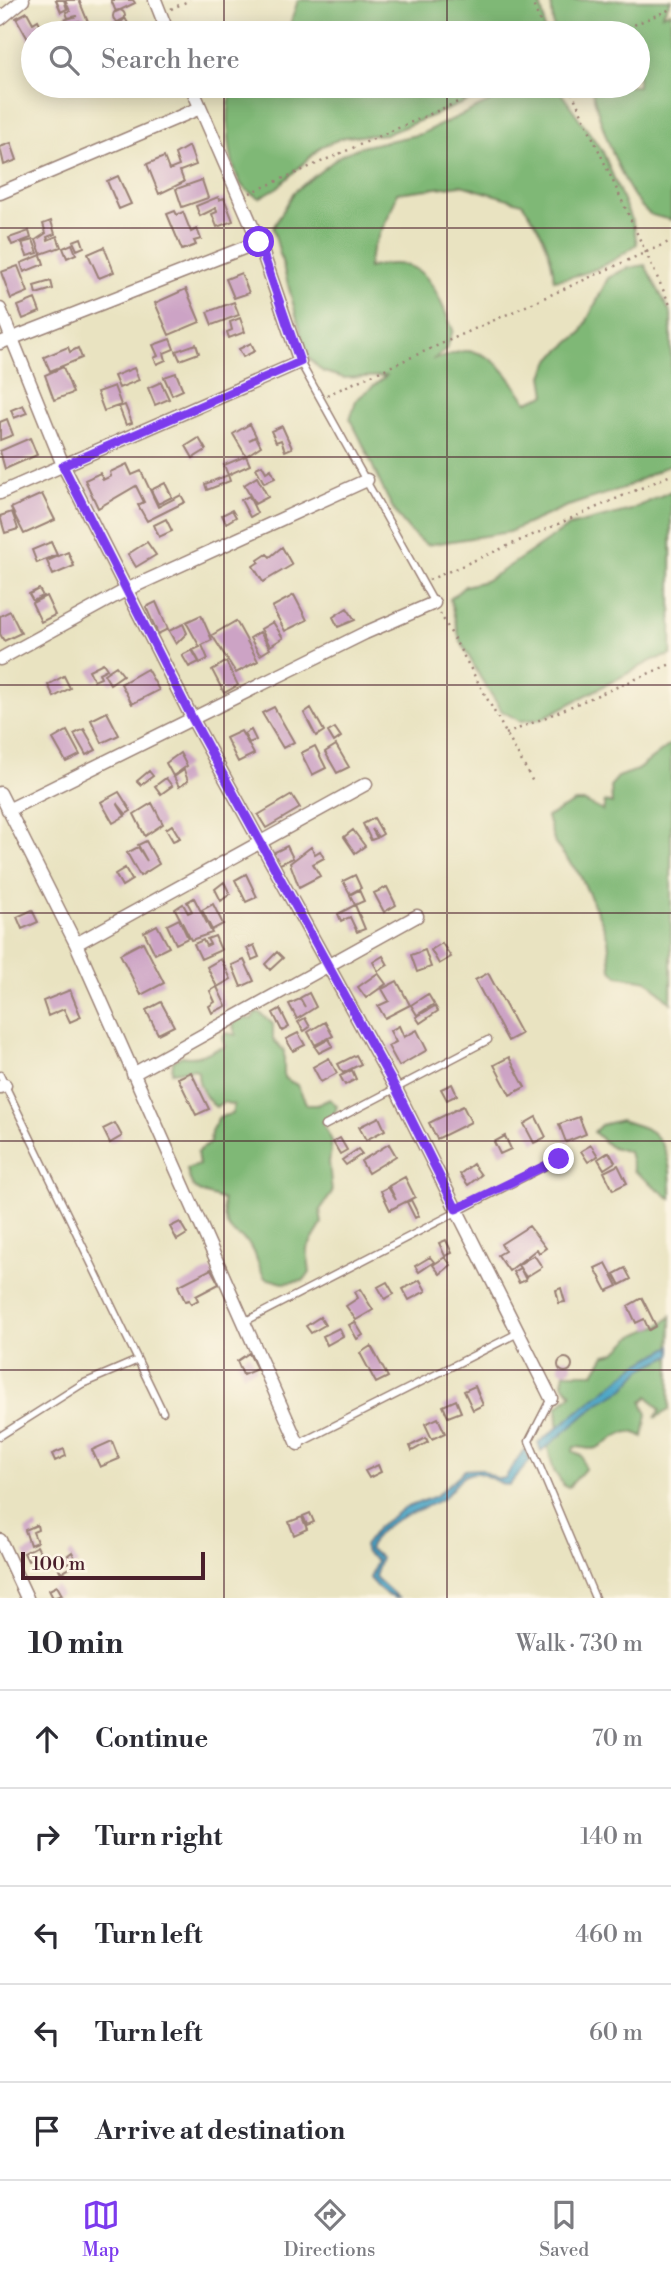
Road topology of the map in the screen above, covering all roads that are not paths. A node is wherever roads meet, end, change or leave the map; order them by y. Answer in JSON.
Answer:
{"nodes":[{"id":1,"x":23,"y":0,"type":"edge"},
{"id":2,"x":155,"y":0,"type":"edge"},
{"id":3,"x":0,"y":19,"type":"edge"},
{"id":4,"x":163,"y":21,"type":"edge"},
{"id":5,"x":196,"y":98,"type":"edge"},
{"id":6,"x":200,"y":108,"type":"junction"},
{"id":7,"x":0,"y":193,"type":"edge"},
{"id":8,"x":259,"y":242,"type":"junction"},
{"id":9,"x":0,"y":309,"type":"edge"},
{"id":10,"x":6,"y":340,"type":"edge"},
{"id":11,"x":300,"y":362,"type":"junction"},
{"id":12,"x":63,"y":466,"type":"junction"},
{"id":13,"x":367,"y":480,"type":"junction"},
{"id":14,"x":0,"y":493,"type":"edge"},
{"id":15,"x":126,"y":590,"type":"junction"},
{"id":16,"x":434,"y":603,"type":"joint"},
{"id":17,"x":0,"y":659,"type":"edge"},
{"id":18,"x":192,"y":718,"type":"junction"},
{"id":19,"x":366,"y":784,"type":"dead end"},
{"id":20,"x":0,"y":793,"type":"edge"},
{"id":21,"x":8,"y":810,"type":"junction"},
{"id":22,"x":259,"y":844,"type":"junction"},
{"id":23,"x":417,"y":916,"type":"dead end"},
{"id":24,"x":76,"y":944,"type":"junction"},
{"id":25,"x":329,"y":967,"type":"junction"},
{"id":26,"x":488,"y":1040,"type":"dead end"},
{"id":27,"x":134,"y":1074,"type":"junction"},
{"id":28,"x":2,"y":1082,"type":"edge"},
{"id":29,"x":396,"y":1089,"type":"junction"},
{"id":30,"x":324,"y":1126,"type":"dead end"},
{"id":31,"x":559,"y":1159,"type":"dead end"},
{"id":32,"x":456,"y":1209,"type":"junction"},
{"id":33,"x":244,"y":1322,"type":"junction"},
{"id":34,"x":518,"y":1333,"type":"junction"},
{"id":35,"x":138,"y":1360,"type":"junction"},
{"id":36,"x":551,"y":1398,"type":"joint"},
{"id":37,"x":163,"y":1412,"type":"dead end"},
{"id":38,"x":0,"y":1436,"type":"edge"},
{"id":39,"x":298,"y":1444,"type":"joint"},
{"id":40,"x":0,"y":1540,"type":"edge"},
{"id":41,"x":27,"y":1598,"type":"edge"},
{"id":42,"x":595,"y":1598,"type":"edge"}],
"edges":[{"from":1,"to":3,"type":"street"},
{"from":2,"to":4,"type":"street"},
{"from":5,"to":6,"type":"street"},
{"from":6,"to":7,"type":"street"},
{"from":6,"to":8,"type":"street"},
{"from":8,"to":10,"type":"street"},
{"from":8,"to":11,"type":"street"},
{"from":9,"to":10,"type":"street"},
{"from":10,"to":12,"type":"street"},
{"from":11,"to":12,"type":"street"},
{"from":11,"to":13,"type":"lane"},
{"from":12,"to":14,"type":"street"},
{"from":12,"to":15,"type":"street"},
{"from":13,"to":15,"type":"street"},
{"from":13,"to":16,"type":"lane"},
{"from":15,"to":17,"type":"street"},
{"from":15,"to":18,"type":"street"},
{"from":16,"to":18,"type":"street"},
{"from":18,"to":21,"type":"street"},
{"from":18,"to":22,"type":"street"},
{"from":19,"to":22,"type":"street"},
{"from":20,"to":21,"type":"street"},
{"from":21,"to":24,"type":"street"},
{"from":22,"to":24,"type":"street"},
{"from":22,"to":25,"type":"street"},
{"from":23,"to":25,"type":"street"},
{"from":24,"to":27,"type":"street"},
{"from":25,"to":27,"type":"street"},
{"from":25,"to":29,"type":"street"},
{"from":26,"to":29,"type":"lane"},
{"from":27,"to":33,"type":"street"},
{"from":28,"to":35,"type":"lane"},
{"from":29,"to":30,"type":"lane"},
{"from":29,"to":32,"type":"street"},
{"from":31,"to":32,"type":"lane"},
{"from":32,"to":33,"type":"lane"},
{"from":32,"to":34,"type":"street"},
{"from":33,"to":39,"type":"street"},
{"from":34,"to":36,"type":"street"},
{"from":34,"to":39,"type":"lane"},
{"from":35,"to":37,"type":"lane"},
{"from":35,"to":38,"type":"lane"},
{"from":36,"to":42,"type":"lane"},
{"from":40,"to":41,"type":"street"}]}
